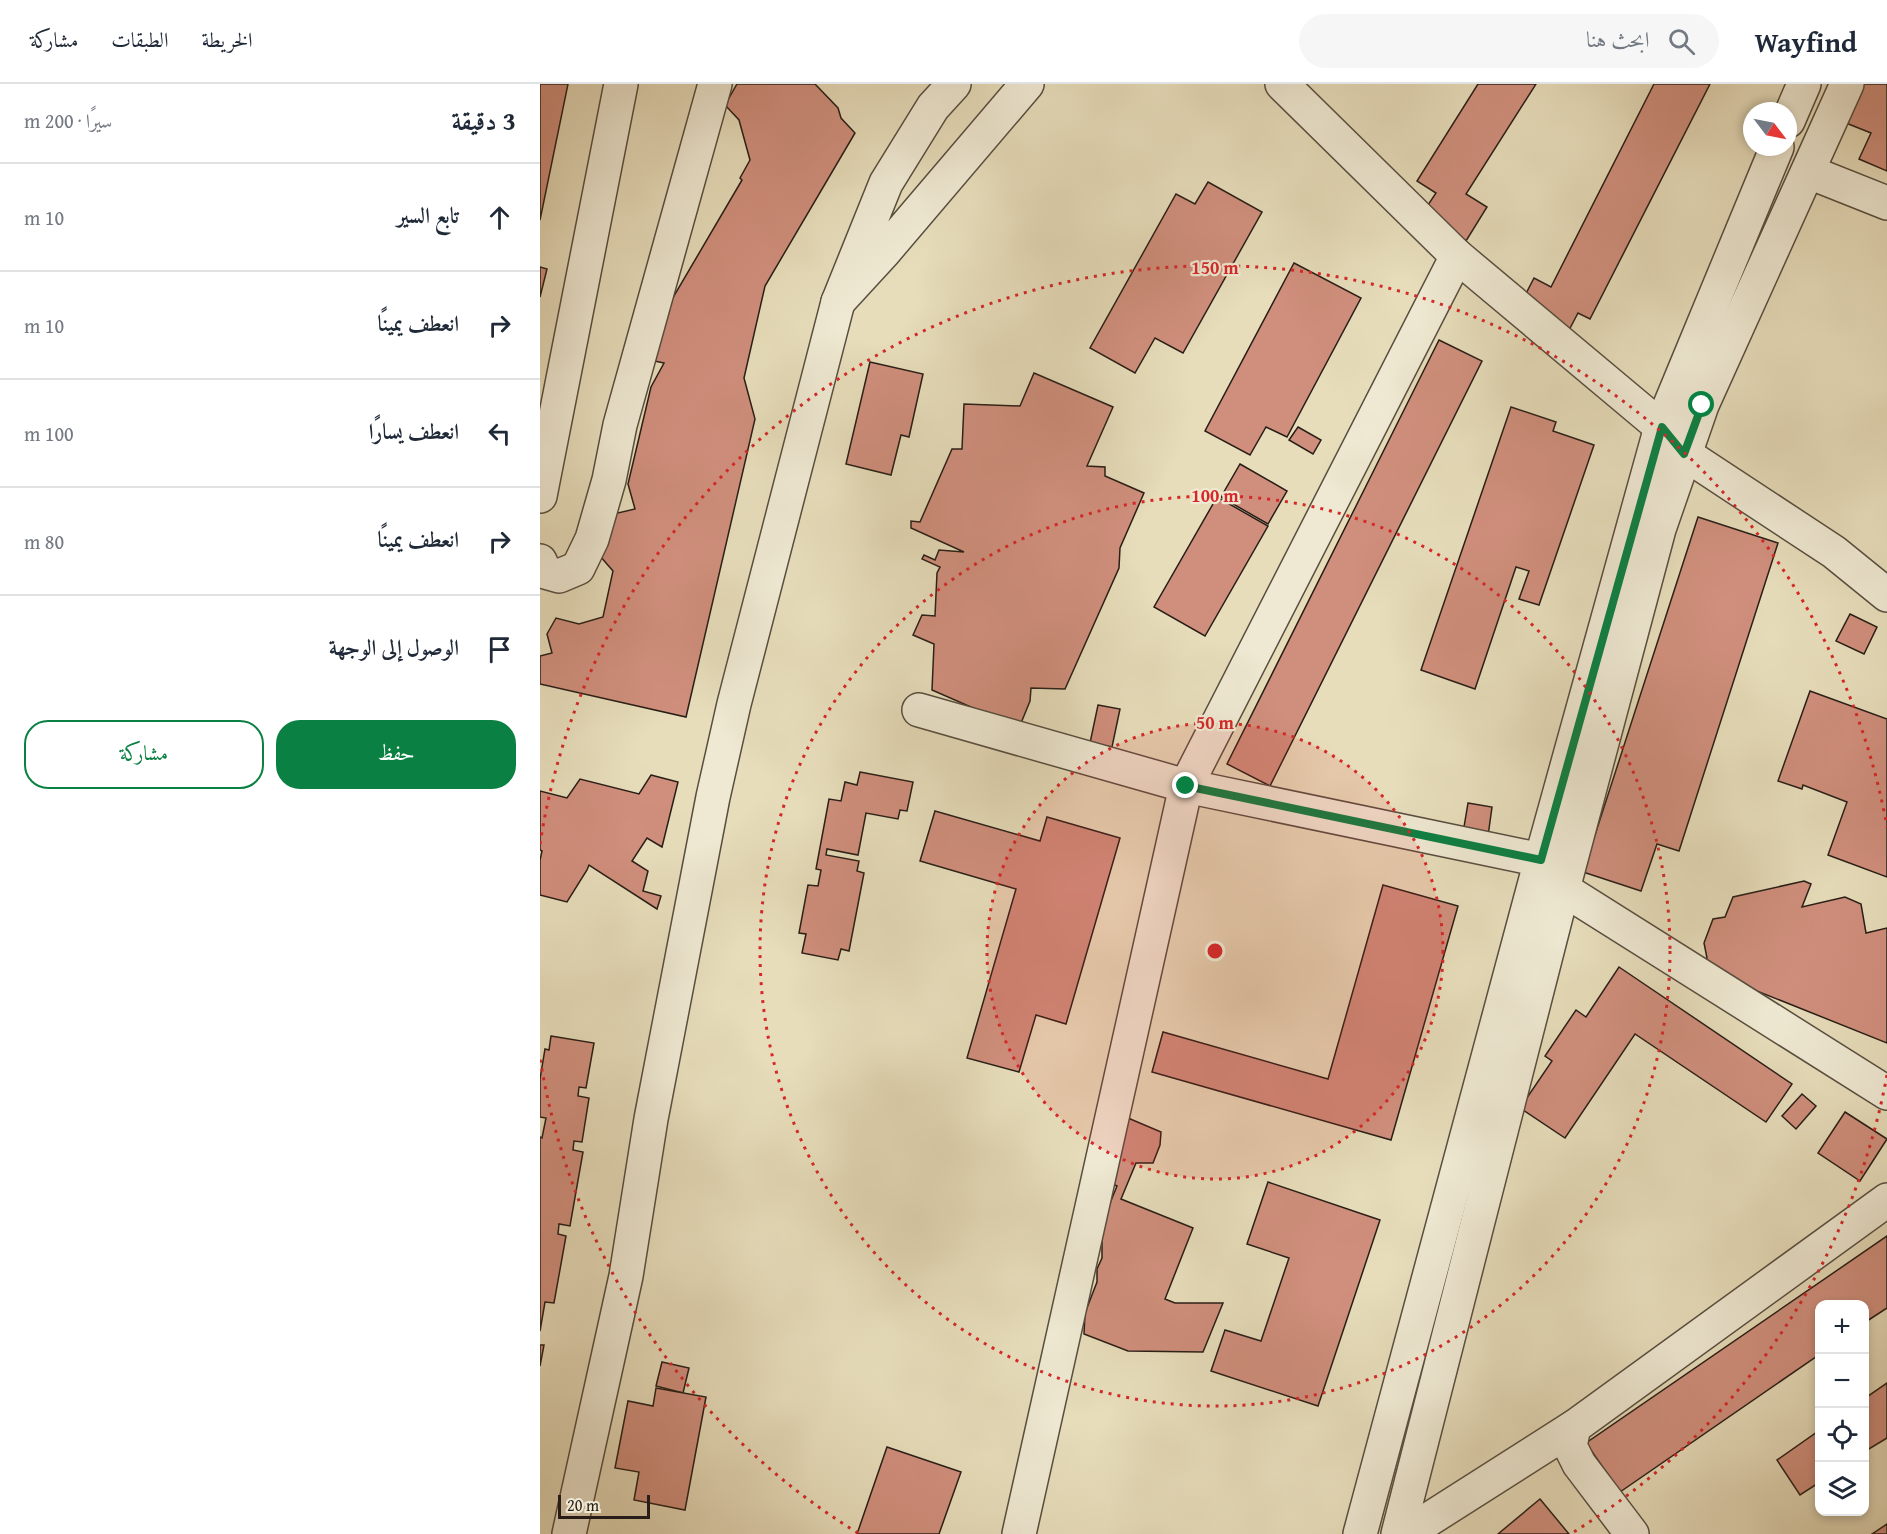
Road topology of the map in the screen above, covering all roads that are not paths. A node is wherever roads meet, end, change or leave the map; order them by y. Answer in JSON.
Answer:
{"nodes":[{"id":1,"x":621,"y":84,"type":"edge"},
{"id":2,"x":715,"y":84,"type":"edge"},
{"id":3,"x":954,"y":84,"type":"edge"},
{"id":4,"x":1027,"y":84,"type":"edge"},
{"id":5,"x":1282,"y":84,"type":"edge"},
{"id":6,"x":1804,"y":84,"type":"edge"},
{"id":7,"x":1847,"y":84,"type":"edge"},
{"id":8,"x":1796,"y":102,"type":"edge"},
{"id":9,"x":1773,"y":156,"type":"edge"},
{"id":10,"x":1809,"y":172,"type":"junction"},
{"id":11,"x":1887,"y":203,"type":"edge"},
{"id":12,"x":1457,"y":256,"type":"junction"},
{"id":13,"x":838,"y":302,"type":"junction"},
{"id":14,"x":1662,"y":427,"type":"junction"},
{"id":15,"x":1684,"y":454,"type":"junction"},
{"id":16,"x":540,"y":496,"type":"edge"},
{"id":17,"x":540,"y":561,"type":"edge"},
{"id":18,"x":1887,"y":595,"type":"edge"},
{"id":19,"x":919,"y":710,"type":"dead end"},
{"id":20,"x":1186,"y":786,"type":"junction"},
{"id":21,"x":1541,"y":860,"type":"junction"},
{"id":22,"x":1563,"y":890,"type":"junction"},
{"id":23,"x":1887,"y":1093,"type":"edge"},
{"id":24,"x":1887,"y":1200,"type":"edge"},
{"id":25,"x":1574,"y":1427,"type":"junction"},
{"id":26,"x":569,"y":1534,"type":"edge"},
{"id":27,"x":1019,"y":1534,"type":"edge"},
{"id":28,"x":1360,"y":1534,"type":"edge"},
{"id":29,"x":1398,"y":1534,"type":"edge"},
{"id":30,"x":1406,"y":1534,"type":"edge"},
{"id":31,"x":1632,"y":1534,"type":"edge"}],
"edges":[{"from":1,"to":16,"type":"street"},
{"from":2,"to":17,"type":"street"},
{"from":3,"to":13,"type":"street"},
{"from":4,"to":13,"type":"street"},
{"from":5,"to":12,"type":"street"},
{"from":6,"to":8,"type":"street"},
{"from":7,"to":10,"type":"street"},
{"from":9,"to":14,"type":"street"},
{"from":10,"to":11,"type":"street"},
{"from":10,"to":15,"type":"street"},
{"from":12,"to":14,"type":"street"},
{"from":12,"to":20,"type":"street"},
{"from":13,"to":26,"type":"street"},
{"from":14,"to":15,"type":"street"},
{"from":14,"to":21,"type":"street"},
{"from":15,"to":18,"type":"street"},
{"from":15,"to":22,"type":"street"},
{"from":19,"to":20,"type":"street"},
{"from":20,"to":21,"type":"street"},
{"from":20,"to":27,"type":"street"},
{"from":21,"to":28,"type":"street"},
{"from":22,"to":23,"type":"street"},
{"from":22,"to":29,"type":"street"},
{"from":24,"to":25,"type":"street"},
{"from":25,"to":30,"type":"street"},
{"from":25,"to":31,"type":"street"}]}
